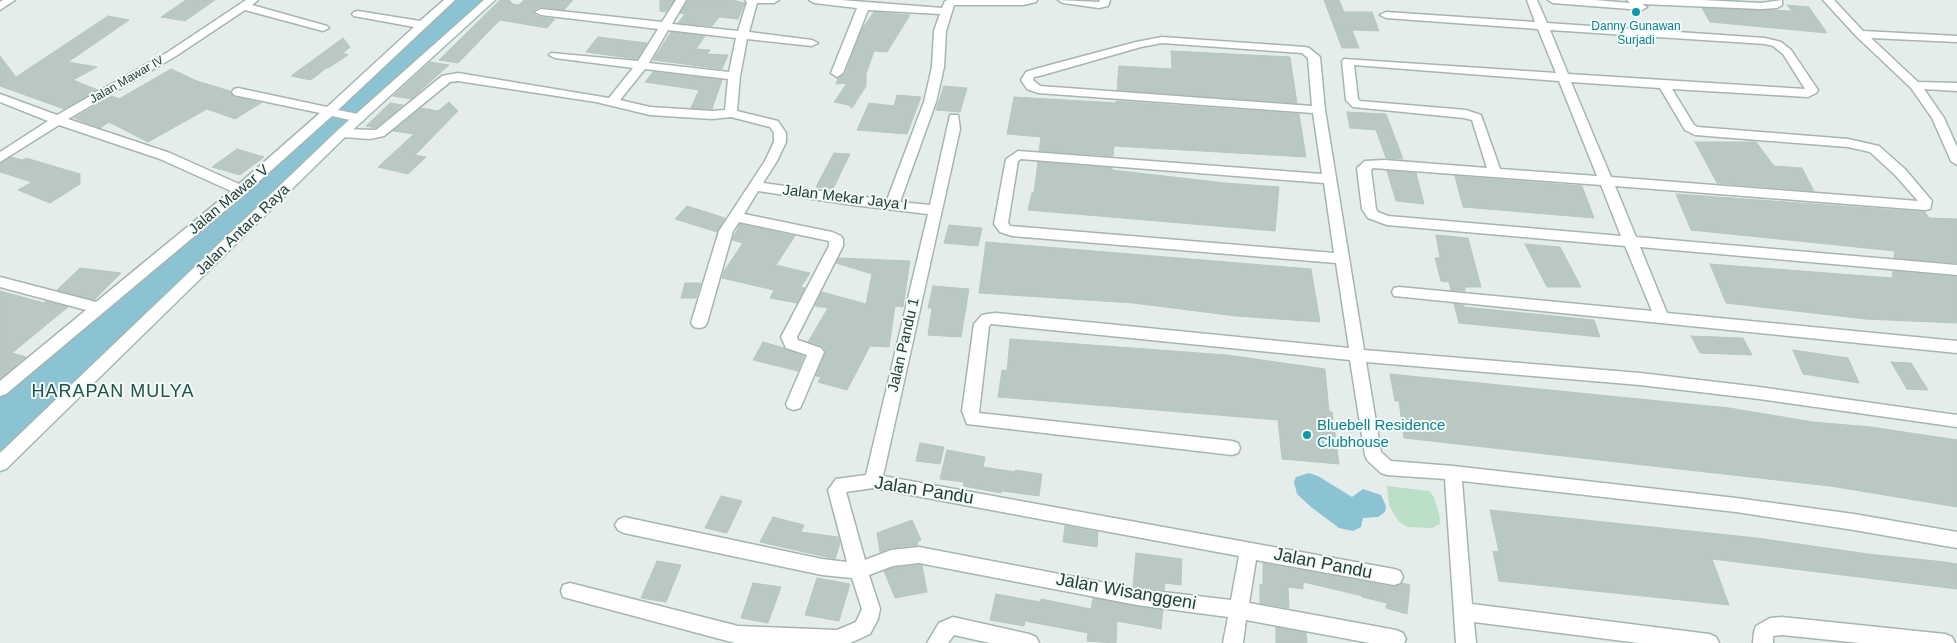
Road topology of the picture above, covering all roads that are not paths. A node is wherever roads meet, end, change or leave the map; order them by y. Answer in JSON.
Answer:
{"nodes":[{"id":1,"x":10,"y":0,"type":"edge"},
{"id":2,"x":253,"y":0,"type":"edge"},
{"id":3,"x":450,"y":0,"type":"edge"},
{"id":4,"x":490,"y":0,"type":"edge"},
{"id":5,"x":681,"y":0,"type":"edge"},
{"id":6,"x":752,"y":0,"type":"edge"},
{"id":7,"x":774,"y":0,"type":"edge"},
{"id":8,"x":814,"y":0,"type":"edge"},
{"id":9,"x":1032,"y":0,"type":"edge"},
{"id":10,"x":1063,"y":0,"type":"edge"},
{"id":11,"x":1105,"y":0,"type":"edge"},
{"id":12,"x":1532,"y":0,"type":"edge"},
{"id":13,"x":1554,"y":0,"type":"edge"},
{"id":14,"x":1632,"y":0,"type":"edge"},
{"id":15,"x":1777,"y":0,"type":"edge"},
{"id":16,"x":1828,"y":0,"type":"edge"},
{"id":17,"x":1690,"y":4,"type":"junction"},
{"id":18,"x":242,"y":6,"type":"junction"},
{"id":19,"x":864,"y":6,"type":"junction"},
{"id":20,"x":0,"y":7,"type":"edge"},
{"id":21,"x":945,"y":11,"type":"junction"},
{"id":22,"x":541,"y":12,"type":"dead end"},
{"id":23,"x":358,"y":14,"type":"dead end"},
{"id":24,"x":1386,"y":15,"type":"dead end"},
{"id":25,"x":423,"y":25,"type":"junction"},
{"id":26,"x":1542,"y":25,"type":"junction"},
{"id":27,"x":664,"y":27,"type":"junction"},
{"id":28,"x":324,"y":28,"type":"dead end"},
{"id":29,"x":1860,"y":34,"type":"junction"},
{"id":30,"x":742,"y":36,"type":"junction"},
{"id":31,"x":1957,"y":39,"type":"edge"},
{"id":32,"x":812,"y":43,"type":"dead end"},
{"id":33,"x":556,"y":55,"type":"dead end"},
{"id":34,"x":641,"y":66,"type":"junction"},
{"id":35,"x":837,"y":73,"type":"dead end"},
{"id":36,"x":734,"y":76,"type":"junction"},
{"id":37,"x":1562,"y":77,"type":"junction"},
{"id":38,"x":1664,"y":85,"type":"junction"},
{"id":39,"x":1915,"y":85,"type":"junction"},
{"id":40,"x":1957,"y":87,"type":"edge"},
{"id":41,"x":238,"y":92,"type":"dead end"},
{"id":42,"x":0,"y":98,"type":"edge"},
{"id":43,"x":612,"y":102,"type":"junction"},
{"id":44,"x":1319,"y":110,"type":"junction"},
{"id":45,"x":330,"y":112,"type":"junction"},
{"id":46,"x":731,"y":113,"type":"junction"},
{"id":47,"x":354,"y":117,"type":"junction"},
{"id":48,"x":954,"y":118,"type":"dead end"},
{"id":49,"x":57,"y":120,"type":"junction"},
{"id":50,"x":342,"y":133,"type":"junction"},
{"id":51,"x":1956,"y":156,"type":"edge"},
{"id":52,"x":0,"y":158,"type":"edge"},
{"id":53,"x":1495,"y":172,"type":"junction"},
{"id":54,"x":1330,"y":178,"type":"junction"},
{"id":55,"x":1606,"y":181,"type":"junction"},
{"id":56,"x":754,"y":186,"type":"junction"},
{"id":57,"x":242,"y":190,"type":"junction"},
{"id":58,"x":892,"y":205,"type":"junction"},
{"id":59,"x":936,"y":210,"type":"junction"},
{"id":60,"x":736,"y":217,"type":"junction"},
{"id":61,"x":1630,"y":240,"type":"junction"},
{"id":62,"x":1342,"y":259,"type":"junction"},
{"id":63,"x":1957,"y":270,"type":"edge"},
{"id":64,"x":0,"y":282,"type":"edge"},
{"id":65,"x":1399,"y":292,"type":"dead end"},
{"id":66,"x":99,"y":308,"type":"junction"},
{"id":67,"x":1662,"y":318,"type":"junction"},
{"id":68,"x":699,"y":323,"type":"dead end"},
{"id":69,"x":1957,"y":347,"type":"edge"},
{"id":70,"x":1356,"y":355,"type":"junction"},
{"id":71,"x":0,"y":390,"type":"edge"},
{"id":72,"x":794,"y":404,"type":"dead end"},
{"id":73,"x":1957,"y":421,"type":"edge"},
{"id":74,"x":1232,"y":448,"type":"dead end"},
{"id":75,"x":0,"y":464,"type":"edge"},
{"id":76,"x":1453,"y":473,"type":"junction"},
{"id":77,"x":873,"y":481,"type":"junction"},
{"id":78,"x":624,"y":525,"type":"dead end"},
{"id":79,"x":1957,"y":540,"type":"edge"},
{"id":80,"x":1249,"y":550,"type":"junction"},
{"id":81,"x":858,"y":570,"type":"junction"},
{"id":82,"x":1394,"y":577,"type":"dead end"},
{"id":83,"x":570,"y":590,"type":"dead end"},
{"id":84,"x":1239,"y":610,"type":"junction"},
{"id":85,"x":1464,"y":612,"type":"junction"},
{"id":86,"x":736,"y":639,"type":"edge"},
{"id":87,"x":1396,"y":639,"type":"dead end"},
{"id":88,"x":937,"y":643,"type":"edge"},
{"id":89,"x":1029,"y":643,"type":"edge"},
{"id":90,"x":1233,"y":643,"type":"edge"},
{"id":91,"x":1466,"y":643,"type":"edge"},
{"id":92,"x":1710,"y":643,"type":"edge"},
{"id":93,"x":1763,"y":643,"type":"edge"},
{"id":94,"x":1945,"y":643,"type":"edge"}],
"edges":[{"from":1,"to":20,"type":"street"},
{"from":2,"to":18,"type":"street","name":"Jalan Mawar IV"},
{"from":3,"to":25,"type":"street","name":"Jalan Mawar V"},
{"from":4,"to":47,"type":"street","name":"Jalan Antara Raya"},
{"from":5,"to":27,"type":"street"},
{"from":6,"to":7,"type":"street"},
{"from":6,"to":30,"type":"street"},
{"from":8,"to":19,"type":"street"},
{"from":9,"to":21,"type":"street"},
{"from":10,"to":11,"type":"street"},
{"from":12,"to":26,"type":"street"},
{"from":13,"to":17,"type":"street"},
{"from":14,"to":17,"type":"street"},
{"from":15,"to":17,"type":"street"},
{"from":16,"to":29,"type":"street"},
{"from":18,"to":28,"type":"street"},
{"from":18,"to":49,"type":"street","name":"Jalan Mawar IV"},
{"from":19,"to":21,"type":"street"},
{"from":19,"to":35,"type":"street"},
{"from":21,"to":58,"type":"street"},
{"from":22,"to":27,"type":"street"},
{"from":23,"to":25,"type":"street"},
{"from":24,"to":26,"type":"street"},
{"from":25,"to":45,"type":"street","name":"Jalan Mawar V"},
{"from":26,"to":37,"type":"street"},
{"from":26,"to":38,"type":"street"},
{"from":27,"to":30,"type":"street"},
{"from":27,"to":34,"type":"street"},
{"from":29,"to":31,"type":"street"},
{"from":29,"to":39,"type":"street"},
{"from":30,"to":32,"type":"street"},
{"from":30,"to":36,"type":"street"},
{"from":33,"to":34,"type":"street"},
{"from":34,"to":36,"type":"street"},
{"from":34,"to":43,"type":"street"},
{"from":36,"to":46,"type":"street"},
{"from":37,"to":38,"type":"street"},
{"from":37,"to":53,"type":"street"},
{"from":37,"to":55,"type":"street"},
{"from":38,"to":55,"type":"street"},
{"from":39,"to":40,"type":"street"},
{"from":39,"to":51,"type":"street"},
{"from":41,"to":45,"type":"street"},
{"from":42,"to":49,"type":"street"},
{"from":43,"to":46,"type":"street"},
{"from":43,"to":50,"type":"street"},
{"from":44,"to":44,"type":"street"},
{"from":44,"to":54,"type":"street"},
{"from":45,"to":47,"type":"street"},
{"from":45,"to":57,"type":"street","name":"Jalan Mawar V"},
{"from":46,"to":56,"type":"street"},
{"from":47,"to":50,"type":"street","name":"Jalan Antara Raya"},
{"from":48,"to":59,"type":"street","name":"Jalan Pandu 1"},
{"from":49,"to":52,"type":"street","name":"Jalan Mawar IV"},
{"from":49,"to":57,"type":"street"},
{"from":50,"to":75,"type":"street","name":"Jalan Antara Raya"},
{"from":53,"to":55,"type":"street"},
{"from":53,"to":61,"type":"street"},
{"from":54,"to":62,"type":"street"},
{"from":54,"to":62,"type":"street"},
{"from":55,"to":61,"type":"street"},
{"from":56,"to":58,"type":"street","name":"Jalan Mekar Jaya I"},
{"from":56,"to":60,"type":"street"},
{"from":57,"to":66,"type":"street","name":"Jalan Mawar V"},
{"from":58,"to":59,"type":"street","name":"Jalan Mekar Jaya I"},
{"from":59,"to":77,"type":"street","name":"Jalan Pandu 1"},
{"from":60,"to":68,"type":"street"},
{"from":60,"to":72,"type":"street"},
{"from":61,"to":63,"type":"street"},
{"from":61,"to":67,"type":"street"},
{"from":62,"to":70,"type":"street"},
{"from":64,"to":66,"type":"street"},
{"from":65,"to":67,"type":"street"},
{"from":66,"to":71,"type":"street","name":"Jalan Mawar V"},
{"from":67,"to":69,"type":"street"},
{"from":70,"to":73,"type":"street"},
{"from":70,"to":74,"type":"street"},
{"from":70,"to":76,"type":"street"},
{"from":76,"to":79,"type":"street"},
{"from":76,"to":85,"type":"street"},
{"from":77,"to":80,"type":"street","name":"Jalan Pandu"},
{"from":77,"to":81,"type":"street","name":"Jalan Pandu"},
{"from":78,"to":81,"type":"street"},
{"from":80,"to":82,"type":"street","name":"Jalan Pandu"},
{"from":80,"to":84,"type":"street"},
{"from":81,"to":84,"type":"street","name":"Jalan Wisanggeni"},
{"from":81,"to":86,"type":"street","name":"Jalan Pandu"},
{"from":83,"to":86,"type":"street","name":"Jalan Pandu"},
{"from":84,"to":87,"type":"street","name":"Jalan Wisanggeni"},
{"from":84,"to":90,"type":"street"},
{"from":85,"to":91,"type":"street"},
{"from":85,"to":92,"type":"street"},
{"from":88,"to":89,"type":"street"},
{"from":93,"to":94,"type":"street"}]}
